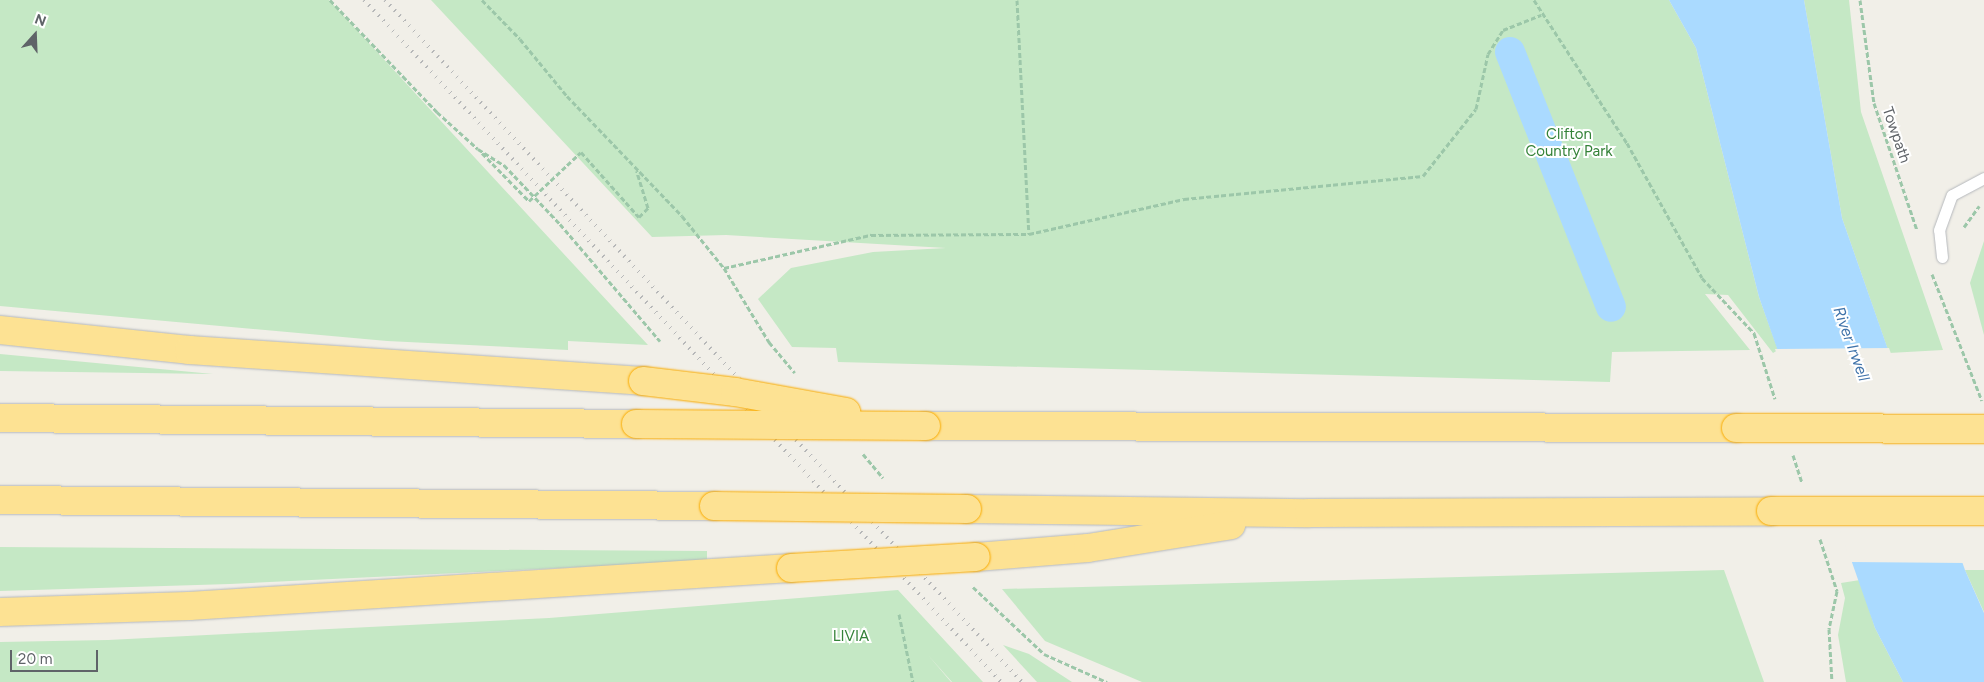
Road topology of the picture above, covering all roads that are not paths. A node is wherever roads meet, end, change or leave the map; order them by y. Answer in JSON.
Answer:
{"nodes":[{"id":1,"x":1984,"y":178,"type":"edge"},
{"id":2,"x":1942,"y":258,"type":"dead end"},
{"id":3,"x":0,"y":330,"type":"edge"},
{"id":4,"x":0,"y":418,"type":"edge"},
{"id":5,"x":926,"y":426,"type":"junction"},
{"id":6,"x":1984,"y":429,"type":"edge"},
{"id":7,"x":0,"y":500,"type":"edge"},
{"id":8,"x":1984,"y":511,"type":"edge"},
{"id":9,"x":1309,"y":513,"type":"junction"},
{"id":10,"x":0,"y":612,"type":"edge"}],
"edges":[{"from":1,"to":2,"type":"lane"},
{"from":3,"to":5,"type":"highway","bridge":true},
{"from":4,"to":5,"type":"highway","bridge":true},
{"from":5,"to":6,"type":"highway","bridge":true},
{"from":7,"to":9,"type":"highway","bridge":true},
{"from":8,"to":9,"type":"highway","bridge":true},
{"from":9,"to":10,"type":"highway","bridge":true}]}
